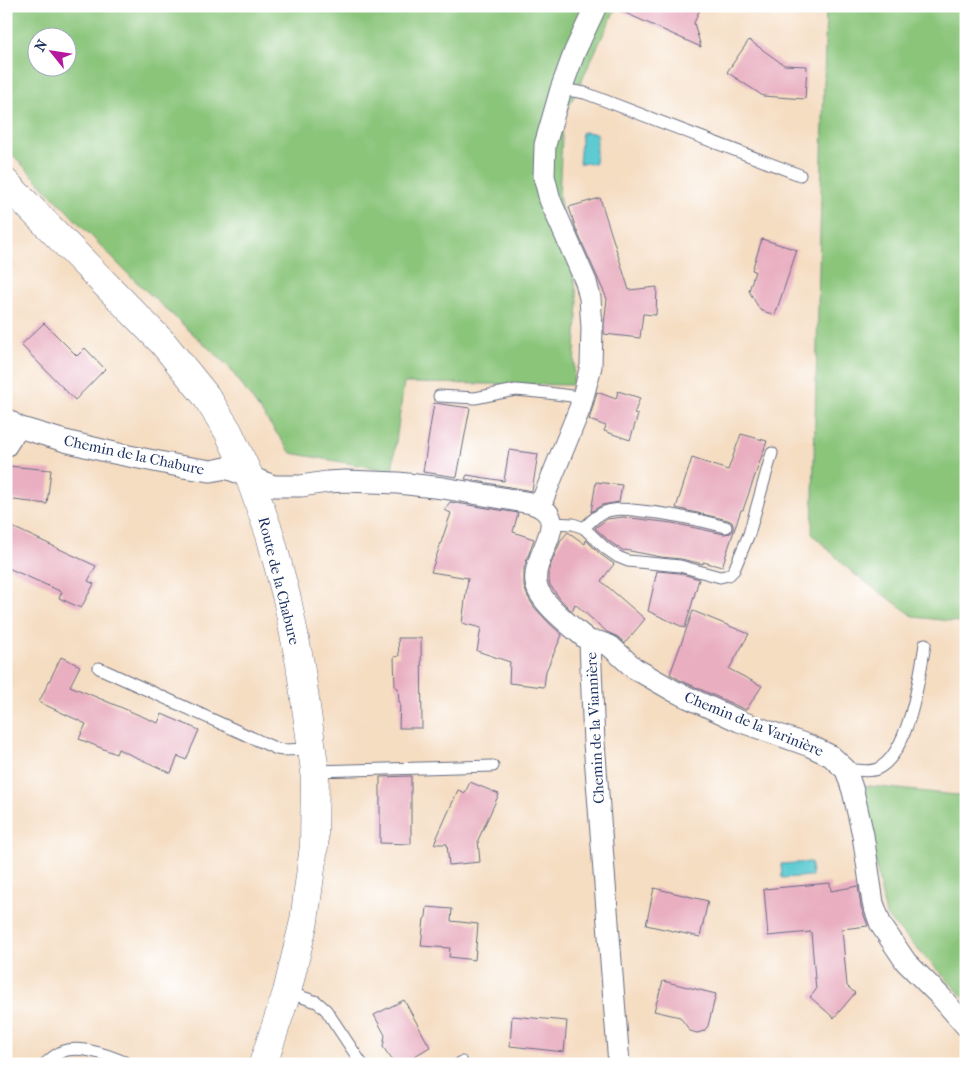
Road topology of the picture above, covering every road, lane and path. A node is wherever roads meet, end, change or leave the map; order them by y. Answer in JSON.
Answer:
{"nodes":[{"id":1,"x":596,"y":6,"type":"edge"},
{"id":2,"x":561,"y":89,"type":"junction"},
{"id":3,"x":800,"y":175,"type":"dead end"},
{"id":4,"x":6,"y":183,"type":"edge"},
{"id":5,"x":439,"y":396,"type":"dead end"},
{"id":6,"x":582,"y":400,"type":"junction"},
{"id":7,"x":12,"y":423,"type":"edge"},
{"id":8,"x":6,"y":446,"type":"edge"},
{"id":9,"x":772,"y":453,"type":"dead end"},
{"id":10,"x":249,"y":476,"type":"junction"},
{"id":11,"x":546,"y":514,"type":"junction"},
{"id":12,"x":726,"y":527,"type":"dead end"},
{"id":13,"x":584,"y":528,"type":"junction"},
{"id":14,"x":590,"y":642,"type":"junction"},
{"id":15,"x":925,"y":644,"type":"dead end"},
{"id":16,"x":99,"y":668,"type":"dead end"},
{"id":17,"x":313,"y":760,"type":"junction"},
{"id":18,"x":493,"y":766,"type":"dead end"},
{"id":19,"x":846,"y":770,"type":"junction"},
{"id":20,"x":287,"y":992,"type":"junction"},
{"id":21,"x":966,"y":1026,"type":"edge"},
{"id":22,"x":44,"y":1064,"type":"edge"},
{"id":23,"x":128,"y":1064,"type":"edge"},
{"id":24,"x":262,"y":1064,"type":"edge"},
{"id":25,"x":362,"y":1064,"type":"edge"},
{"id":26,"x":619,"y":1064,"type":"edge"}],
"edges":[{"from":1,"to":2,"type":"street","name":"Chemin de la Viannière"},
{"from":2,"to":3,"type":"lane"},
{"from":2,"to":6,"type":"street","name":"Chemin de la Viannière"},
{"from":4,"to":10,"type":"main road","name":"Route de la Chabure"},
{"from":5,"to":6,"type":"lane"},
{"from":6,"to":11,"type":"street","name":"Chemin de la Viannière"},
{"from":7,"to":8,"type":"street","name":"Chemin de la Chabure"},
{"from":7,"to":10,"type":"street","name":"Chemin de la Chabure"},
{"from":9,"to":13,"type":"lane"},
{"from":10,"to":11,"type":"street"},
{"from":10,"to":17,"type":"main road","name":"Route de la Chabure"},
{"from":11,"to":13,"type":"lane"},
{"from":11,"to":14,"type":"street","name":"Chemin de la Viannière"},
{"from":12,"to":13,"type":"lane"},
{"from":14,"to":19,"type":"street","name":"Chemin de la Varinière"},
{"from":14,"to":26,"type":"street","name":"Chemin de la Viannière"},
{"from":15,"to":19,"type":"lane"},
{"from":16,"to":17,"type":"lane"},
{"from":17,"to":18,"type":"lane"},
{"from":17,"to":20,"type":"main road","name":"Route de la Chabure"},
{"from":19,"to":21,"type":"street"},
{"from":20,"to":24,"type":"main road","name":"Route de la Chabure"},
{"from":20,"to":25,"type":"lane"},
{"from":22,"to":23,"type":"lane"}]}
